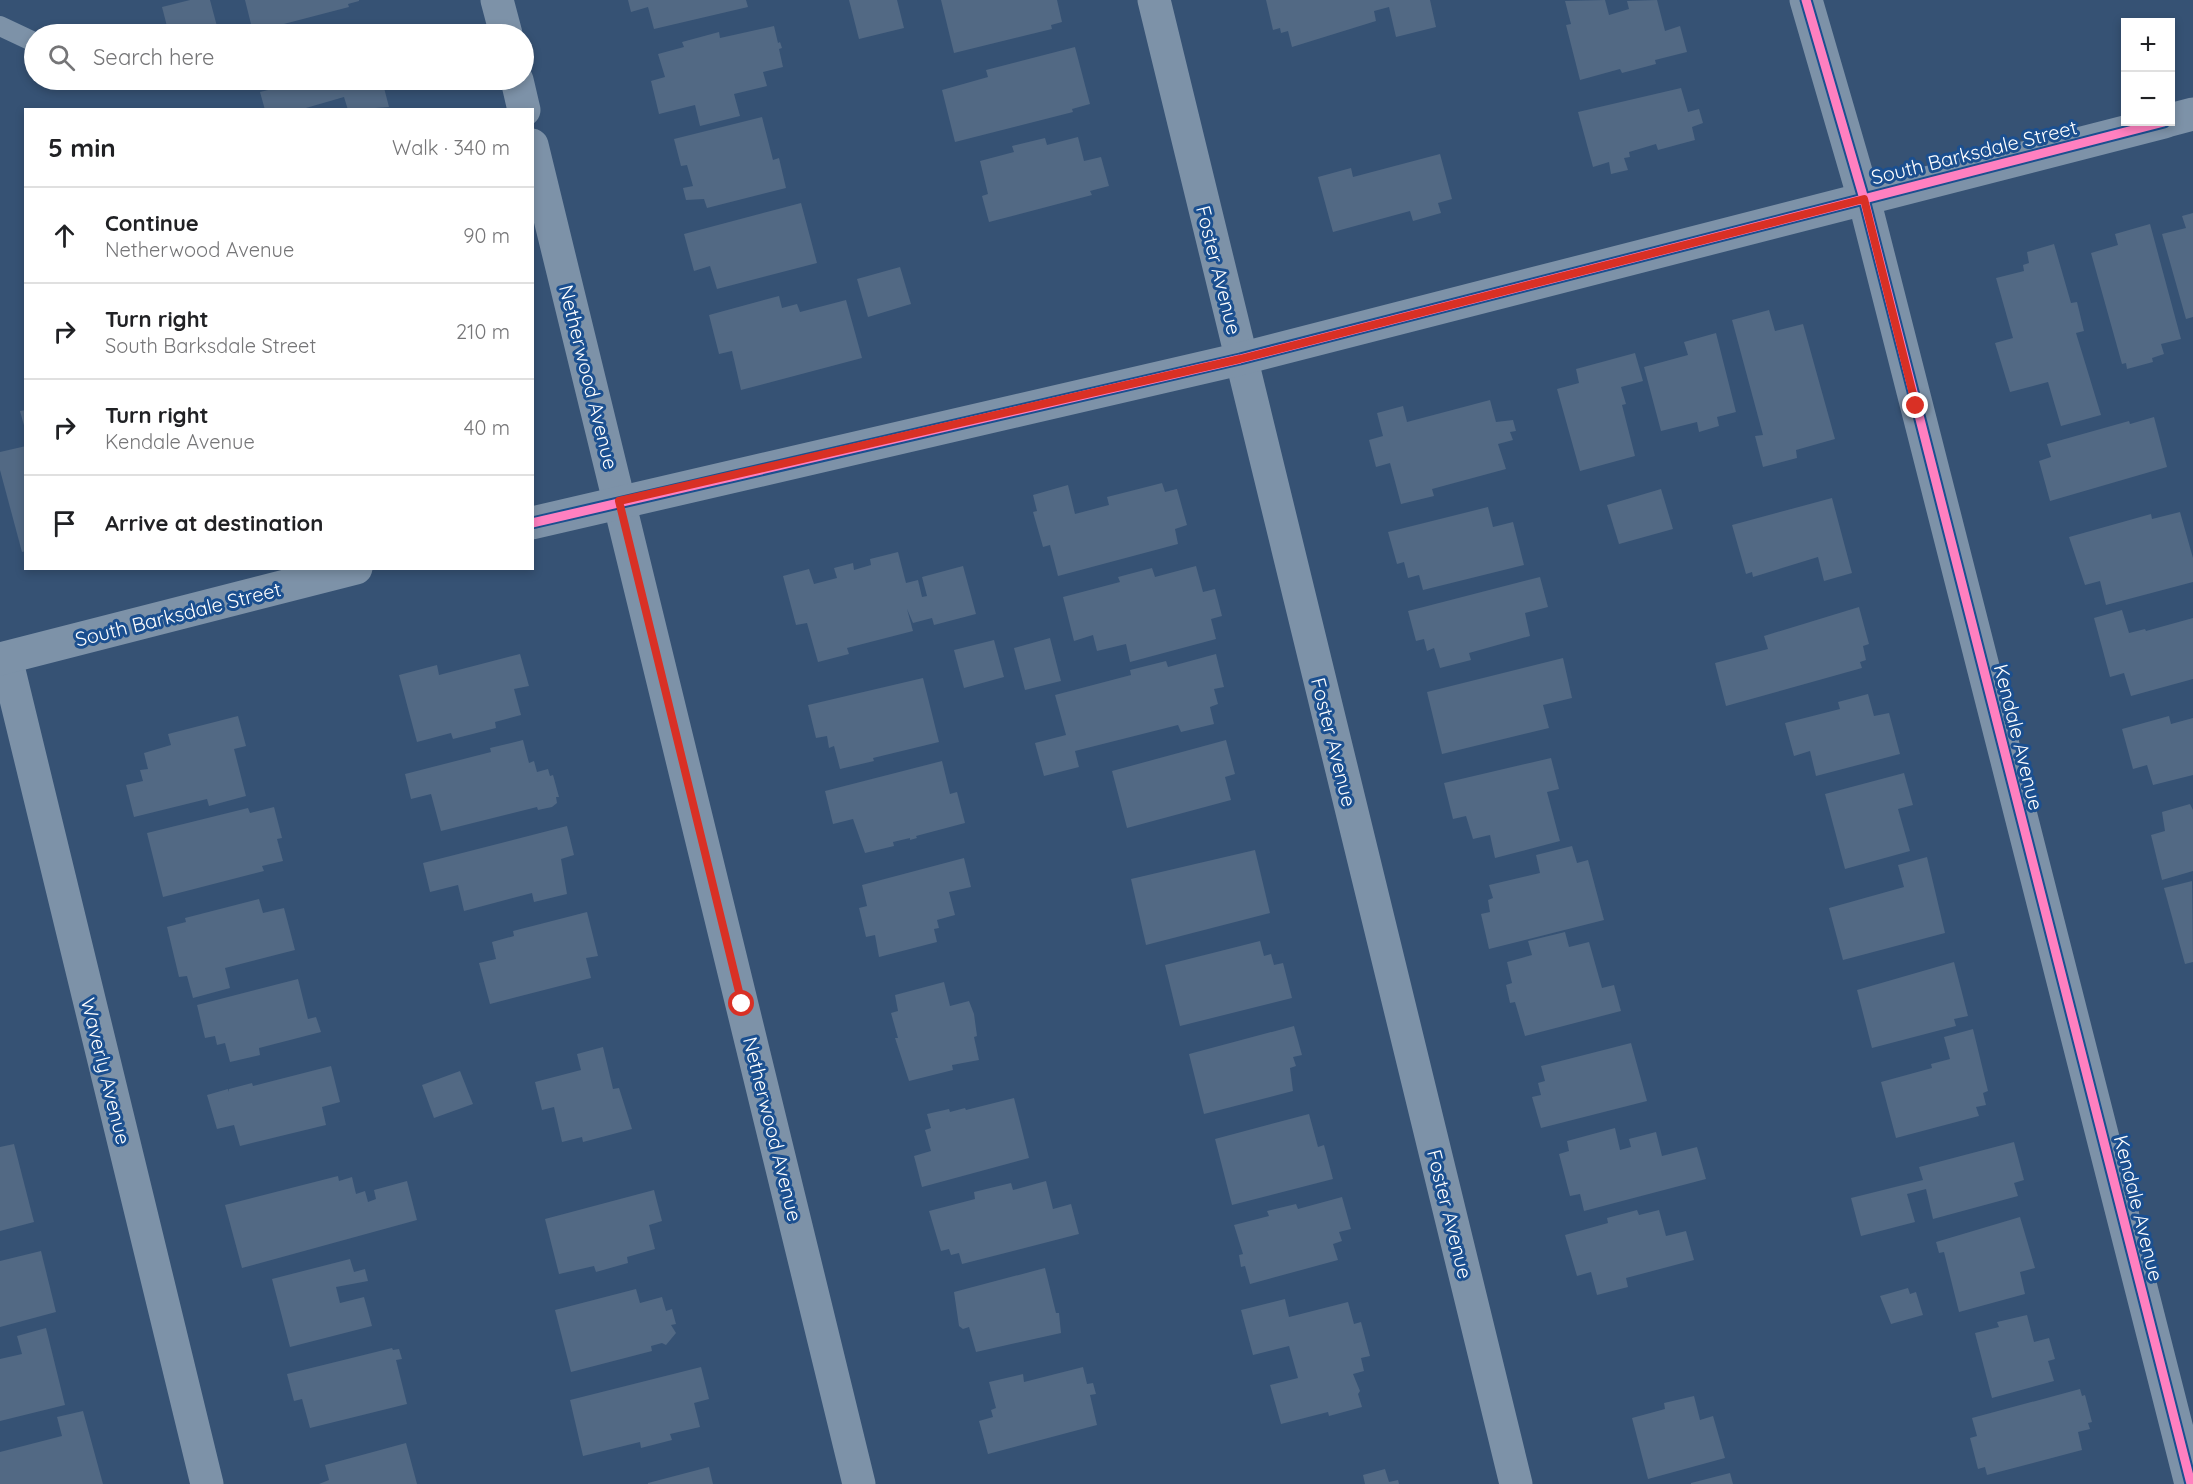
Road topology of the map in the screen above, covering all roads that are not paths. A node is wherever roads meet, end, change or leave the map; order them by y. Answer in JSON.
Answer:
{"nodes":[{"id":1,"x":497,"y":0,"type":"edge"},
{"id":2,"x":1154,"y":0,"type":"edge"},
{"id":3,"x":1806,"y":0,"type":"edge"},
{"id":4,"x":503,"y":24,"type":"edge"},
{"id":5,"x":0,"y":26,"type":"edge"},
{"id":6,"x":24,"y":37,"type":"edge"},
{"id":7,"x":519,"y":90,"type":"edge"},
{"id":8,"x":523,"y":108,"type":"edge"},
{"id":9,"x":2193,"y":114,"type":"edge"},
{"id":10,"x":2175,"y":119,"type":"edge"},
{"id":11,"x":2148,"y":126,"type":"edge"},
{"id":12,"x":534,"y":153,"type":"edge"},
{"id":13,"x":1864,"y":199,"type":"junction"},
{"id":14,"x":1240,"y":359,"type":"junction"},
{"id":15,"x":619,"y":501,"type":"junction"},
{"id":16,"x":534,"y":523,"type":"edge"},
{"id":17,"x":348,"y":570,"type":"edge"},
{"id":18,"x":3,"y":658,"type":"edge"},
{"id":19,"x":207,"y":1484,"type":"edge"},
{"id":20,"x":860,"y":1484,"type":"edge"},
{"id":21,"x":1516,"y":1484,"type":"edge"},
{"id":22,"x":2191,"y":1484,"type":"edge"}],
"edges":[{"from":1,"to":4,"type":"street"},
{"from":2,"to":14,"type":"street","name":"Foster Avenue"},
{"from":3,"to":13,"type":"street","name":"Kendale Avenue"},
{"from":5,"to":6,"type":"lane"},
{"from":7,"to":8,"type":"street"},
{"from":9,"to":10,"type":"street"},
{"from":11,"to":13,"type":"street","name":"South Barksdale Street"},
{"from":12,"to":15,"type":"street","name":"Netherwood Avenue"},
{"from":13,"to":14,"type":"street","name":"South Barksdale Street"},
{"from":13,"to":22,"type":"street","name":"Kendale Avenue"},
{"from":14,"to":15,"type":"street","name":"South Barksdale Street"},
{"from":14,"to":21,"type":"street","name":"Foster Avenue"},
{"from":15,"to":16,"type":"street","name":"South Barksdale Street"},
{"from":15,"to":20,"type":"street","name":"Netherwood Avenue"},
{"from":17,"to":18,"type":"street","name":"South Barksdale Street"},
{"from":18,"to":19,"type":"street","name":"Waverly Avenue"}]}
